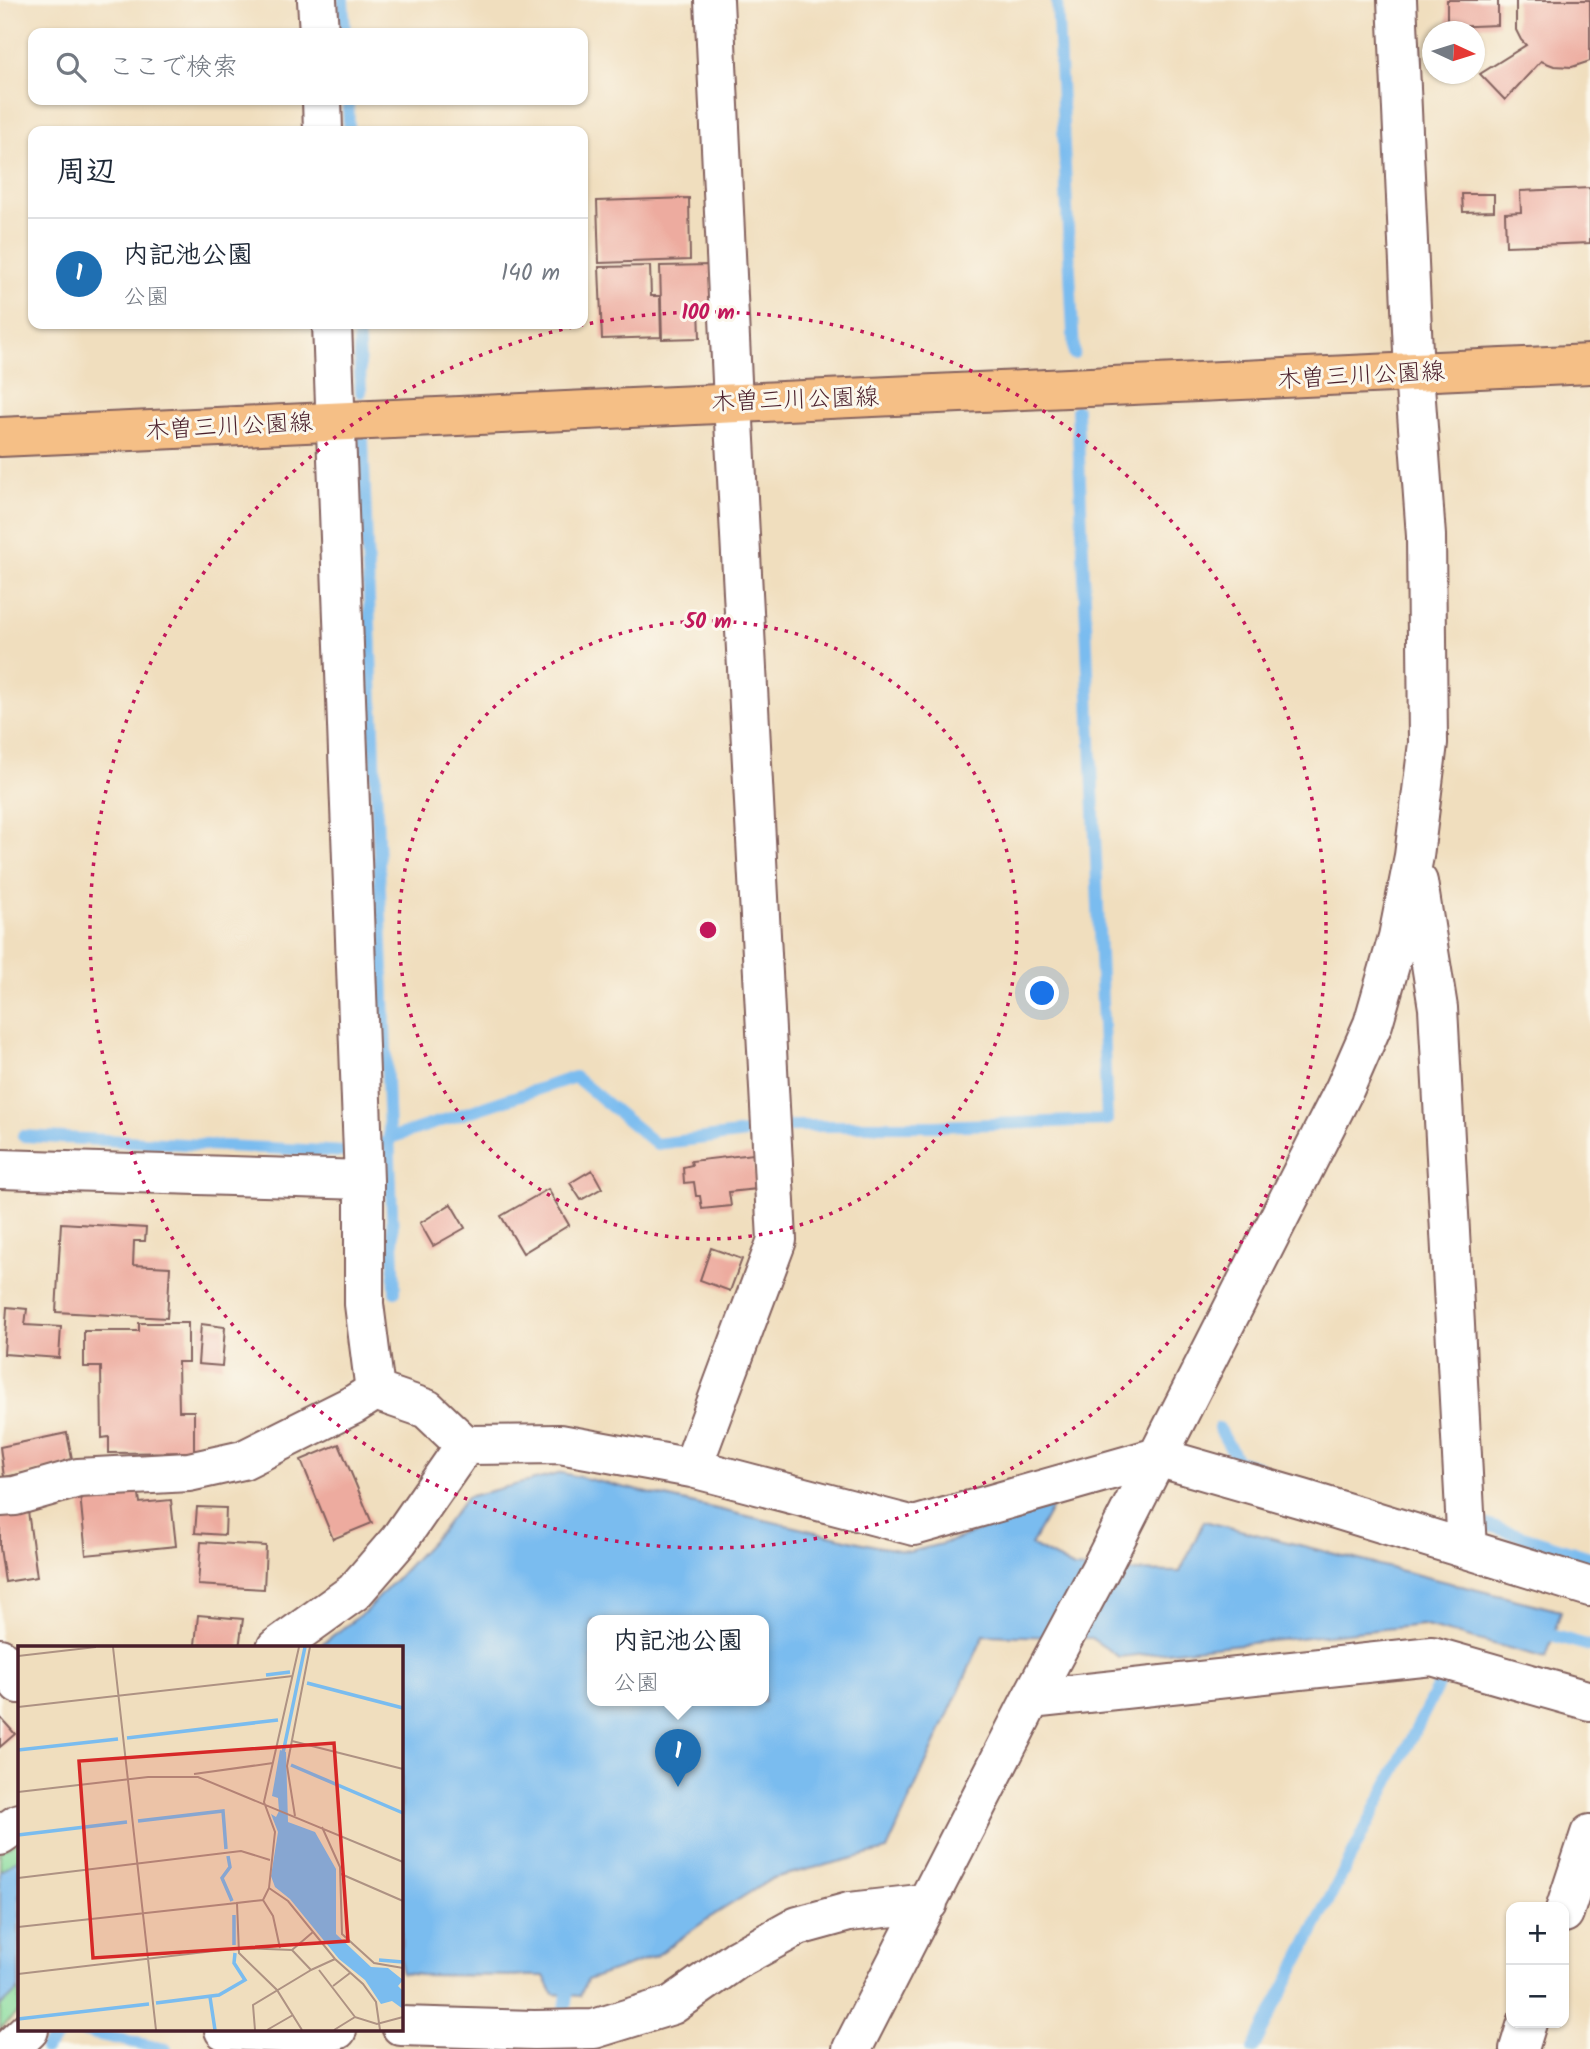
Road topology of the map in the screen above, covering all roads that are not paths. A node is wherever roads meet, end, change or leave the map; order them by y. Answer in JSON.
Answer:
{"nodes":[{"id":1,"x":317,"y":0,"type":"edge"},
{"id":2,"x":714,"y":0,"type":"edge"},
{"id":3,"x":1397,"y":0,"type":"edge"},
{"id":4,"x":319,"y":28,"type":"edge"},
{"id":5,"x":322,"y":105,"type":"edge"},
{"id":6,"x":323,"y":126,"type":"edge"},
{"id":7,"x":332,"y":329,"type":"edge"},
{"id":8,"x":1590,"y":364,"type":"edge"},
{"id":9,"x":1414,"y":373,"type":"junction"},
{"id":10,"x":733,"y":402,"type":"junction"},
{"id":11,"x":336,"y":421,"type":"junction"},
{"id":12,"x":0,"y":437,"type":"edge"},
{"id":13,"x":1414,"y":856,"type":"junction"},
{"id":14,"x":0,"y":1164,"type":"edge"},
{"id":15,"x":364,"y":1181,"type":"junction"},
{"id":16,"x":375,"y":1391,"type":"junction"},
{"id":17,"x":465,"y":1445,"type":"junction"},
{"id":18,"x":1157,"y":1457,"type":"junction"},
{"id":19,"x":692,"y":1468,"type":"junction"},
{"id":20,"x":0,"y":1497,"type":"edge"},
{"id":21,"x":1467,"y":1549,"type":"junction"},
{"id":22,"x":1590,"y":1587,"type":"edge"},
{"id":23,"x":279,"y":1646,"type":"edge"},
{"id":24,"x":0,"y":1658,"type":"edge"},
{"id":25,"x":18,"y":1684,"type":"edge"},
{"id":26,"x":1031,"y":1699,"type":"junction"},
{"id":27,"x":1590,"y":1701,"type":"edge"},
{"id":28,"x":18,"y":1824,"type":"edge"},
{"id":29,"x":1590,"y":1834,"type":"edge"},
{"id":30,"x":0,"y":1836,"type":"edge"},
{"id":31,"x":1568,"y":1902,"type":"edge"},
{"id":32,"x":928,"y":1903,"type":"junction"},
{"id":33,"x":402,"y":2026,"type":"edge"},
{"id":34,"x":1525,"y":2028,"type":"edge"},
{"id":35,"x":27,"y":2032,"type":"edge"},
{"id":36,"x":263,"y":2032,"type":"edge"},
{"id":37,"x":300,"y":2032,"type":"edge"},
{"id":38,"x":529,"y":2039,"type":"edge"},
{"id":39,"x":9,"y":2049,"type":"edge"},
{"id":40,"x":852,"y":2049,"type":"edge"},
{"id":41,"x":1519,"y":2049,"type":"edge"}],
"edges":[{"from":1,"to":4,"type":"street"},
{"from":2,"to":10,"type":"street"},
{"from":3,"to":9,"type":"street"},
{"from":5,"to":6,"type":"street"},
{"from":7,"to":11,"type":"street"},
{"from":8,"to":9,"type":"main road","name":"木曽三川公園線"},
{"from":9,"to":10,"type":"main road","name":"木曽三川公園線"},
{"from":9,"to":13,"type":"street"},
{"from":10,"to":11,"type":"main road","name":"木曽三川公園線"},
{"from":10,"to":19,"type":"street"},
{"from":11,"to":12,"type":"main road","name":"木曽三川公園線"},
{"from":11,"to":15,"type":"street"},
{"from":13,"to":18,"type":"street"},
{"from":13,"to":21,"type":"street"},
{"from":14,"to":15,"type":"street"},
{"from":15,"to":16,"type":"street"},
{"from":16,"to":17,"type":"street"},
{"from":16,"to":20,"type":"street"},
{"from":17,"to":19,"type":"street"},
{"from":17,"to":23,"type":"street"},
{"from":18,"to":19,"type":"street"},
{"from":18,"to":21,"type":"street"},
{"from":18,"to":26,"type":"street"},
{"from":21,"to":22,"type":"street"},
{"from":24,"to":25,"type":"street"},
{"from":26,"to":27,"type":"street"},
{"from":26,"to":32,"type":"street"},
{"from":28,"to":30,"type":"street"},
{"from":29,"to":31,"type":"street"},
{"from":32,"to":38,"type":"street"},
{"from":32,"to":40,"type":"street"},
{"from":33,"to":38,"type":"street"},
{"from":34,"to":41,"type":"street"},
{"from":35,"to":39,"type":"street"},
{"from":36,"to":37,"type":"street"}]}
